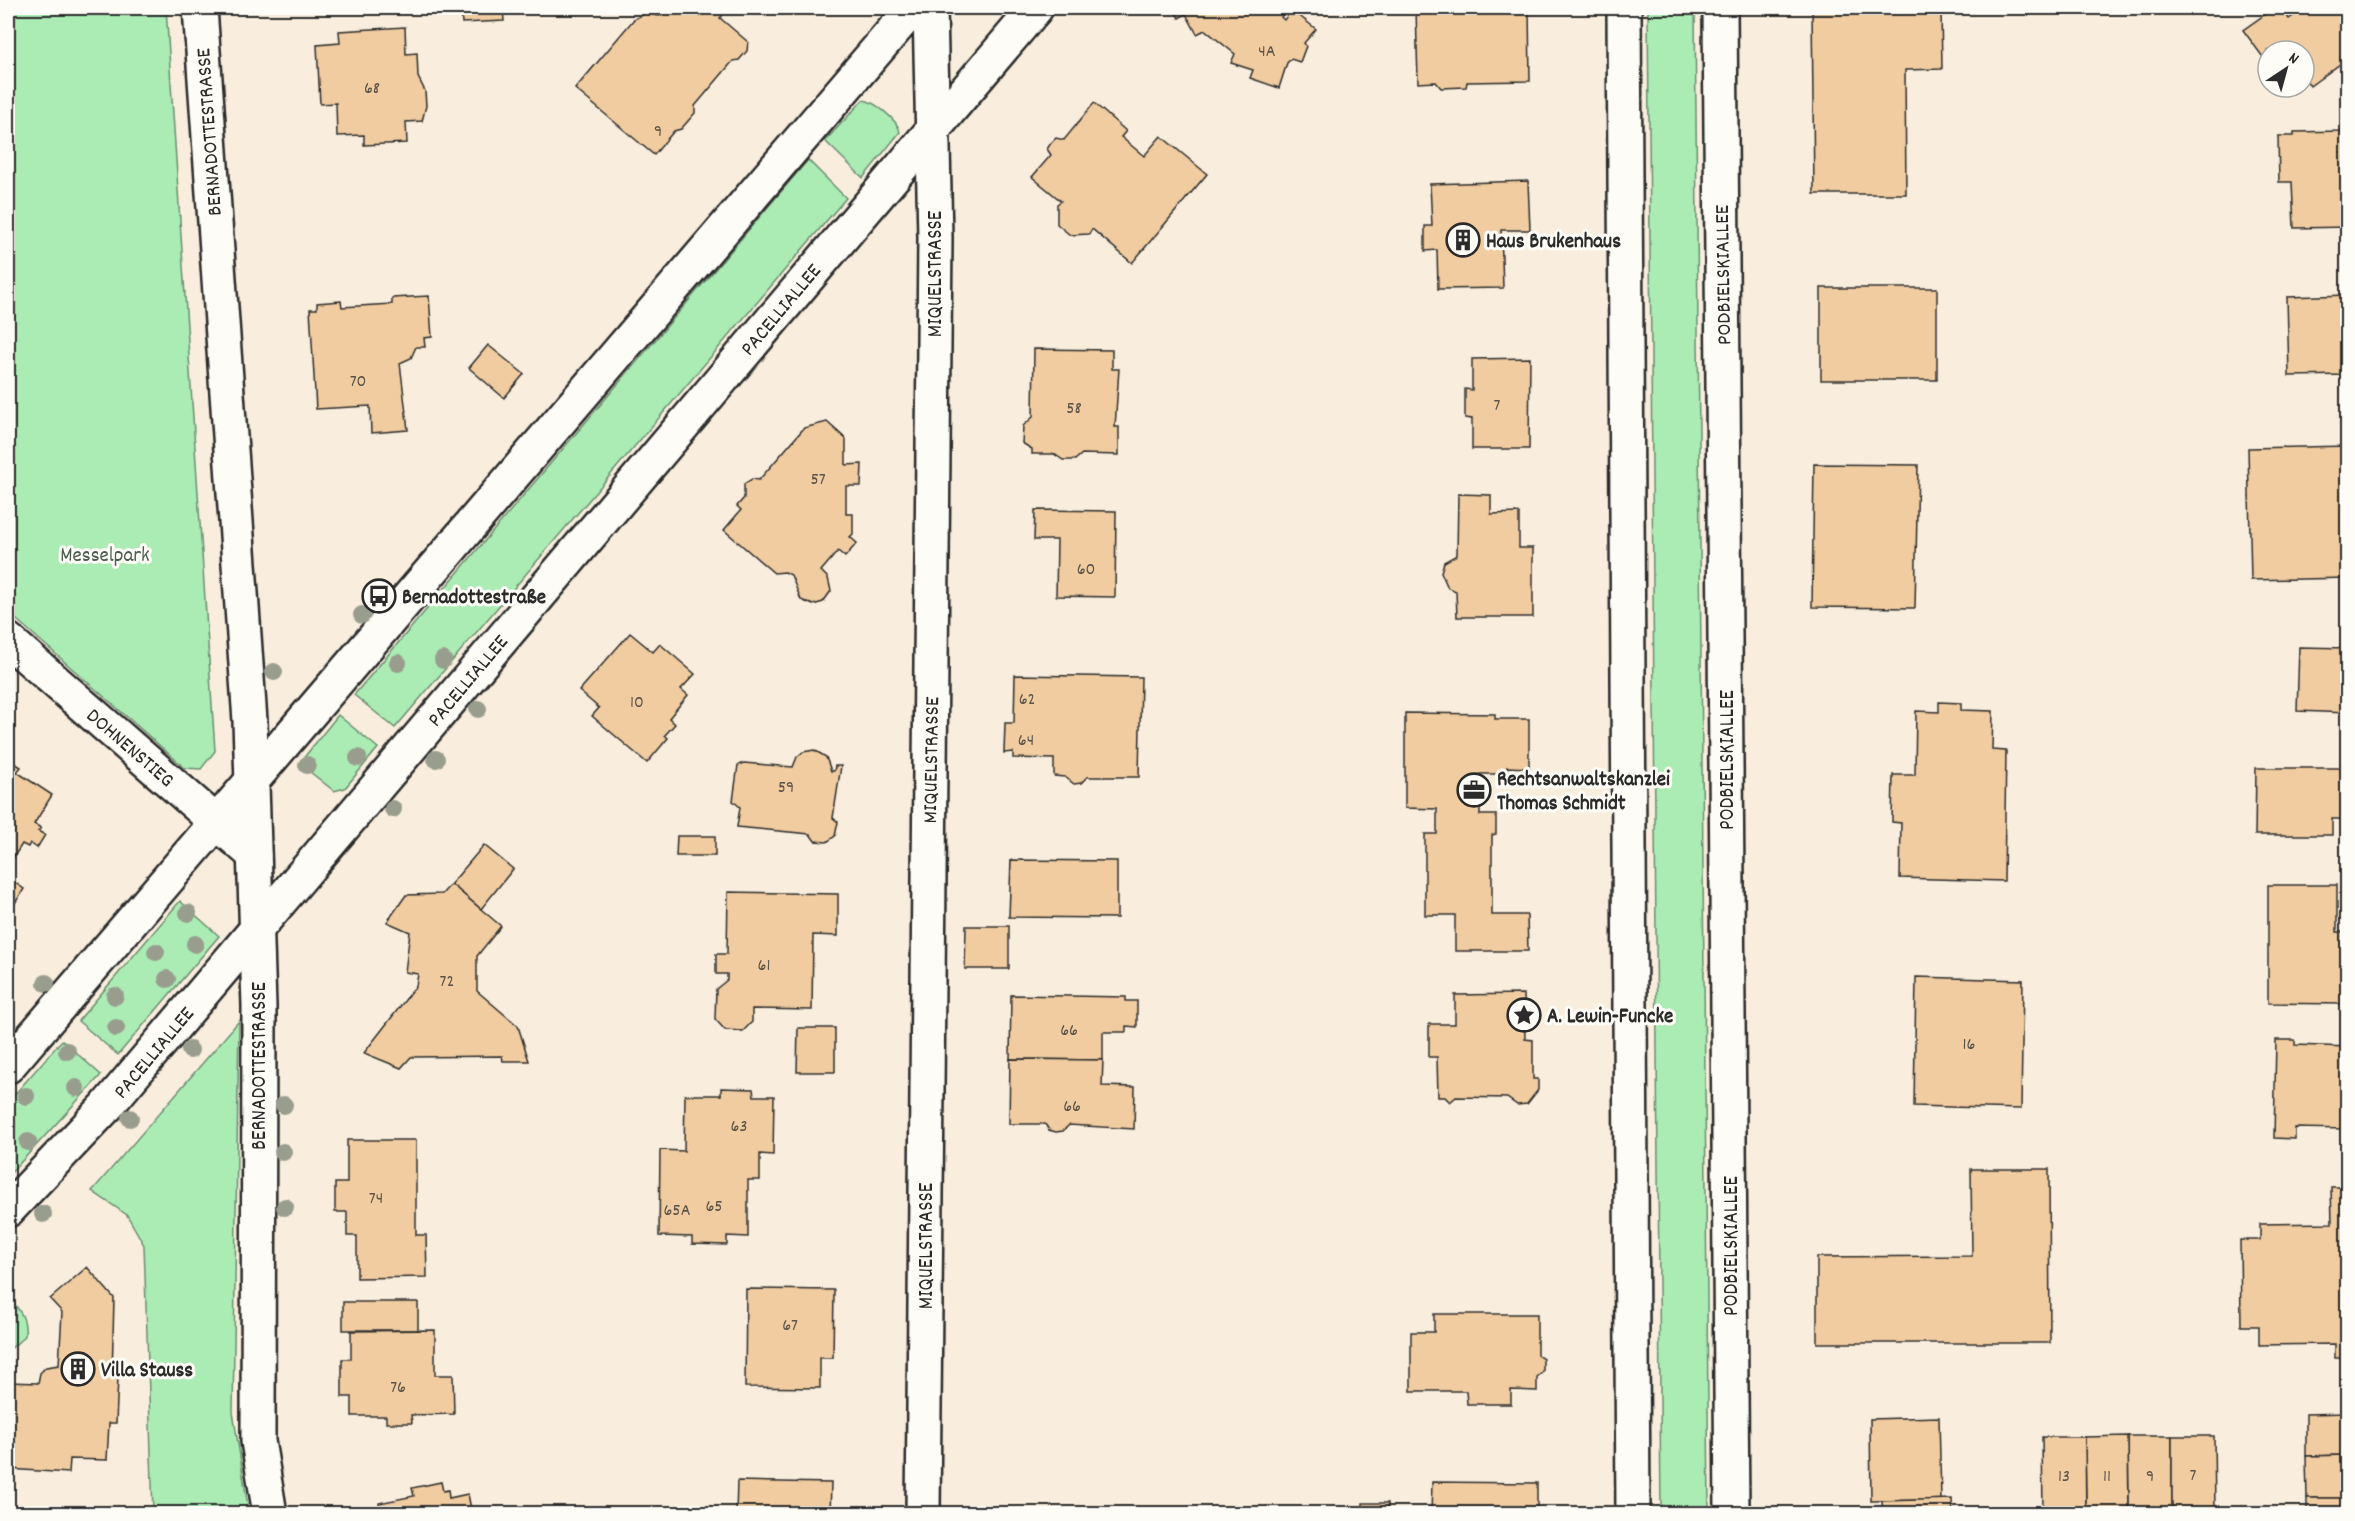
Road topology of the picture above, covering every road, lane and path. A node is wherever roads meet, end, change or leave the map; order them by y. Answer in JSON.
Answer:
{"nodes":[{"id":1,"x":200,"y":8,"type":"edge"},
{"id":2,"x":913,"y":8,"type":"edge"},
{"id":3,"x":930,"y":8,"type":"edge"},
{"id":4,"x":1036,"y":8,"type":"edge"},
{"id":5,"x":1624,"y":8,"type":"edge"},
{"id":6,"x":1720,"y":8,"type":"edge"},
{"id":7,"x":933,"y":126,"type":"junction"},
{"id":8,"x":8,"y":640,"type":"edge"},
{"id":9,"x":252,"y":780,"type":"junction"},
{"id":10,"x":217,"y":822,"type":"junction"},
{"id":11,"x":254,"y":855,"type":"junction"},
{"id":12,"x":256,"y":928,"type":"junction"},
{"id":13,"x":8,"y":1066,"type":"edge"},
{"id":14,"x":8,"y":1210,"type":"edge"},
{"id":15,"x":270,"y":1514,"type":"edge"},
{"id":16,"x":923,"y":1514,"type":"edge"},
{"id":17,"x":1633,"y":1514,"type":"edge"},
{"id":18,"x":1732,"y":1514,"type":"edge"}],
"edges":[{"from":1,"to":9,"type":"street","name":"BERNADOTTESTRASSE"},
{"from":2,"to":9,"type":"street"},
{"from":3,"to":7,"type":"street","name":"MIQUELSTRASSE"},
{"from":4,"to":7,"type":"street","name":"PACELLIALLEE"},
{"from":5,"to":17,"type":"street"},
{"from":6,"to":18,"type":"street","name":"PODBIELSKIALLEE"},
{"from":7,"to":12,"type":"street","name":"PACELLIALLEE"},
{"from":7,"to":16,"type":"street","name":"MIQUELSTRASSE"},
{"from":8,"to":10,"type":"street","name":"DOHNENSTIEG"},
{"from":9,"to":10,"type":"street"},
{"from":9,"to":11,"type":"street","name":"BERNADOTTESTRASSE"},
{"from":10,"to":11,"type":"street","name":"DOHNENSTIEG"},
{"from":10,"to":13,"type":"street"},
{"from":11,"to":12,"type":"street","name":"BERNADOTTESTRASSE"},
{"from":12,"to":14,"type":"street","name":"PACELLIALLEE"},
{"from":12,"to":15,"type":"street","name":"BERNADOTTESTRASSE"}]}
